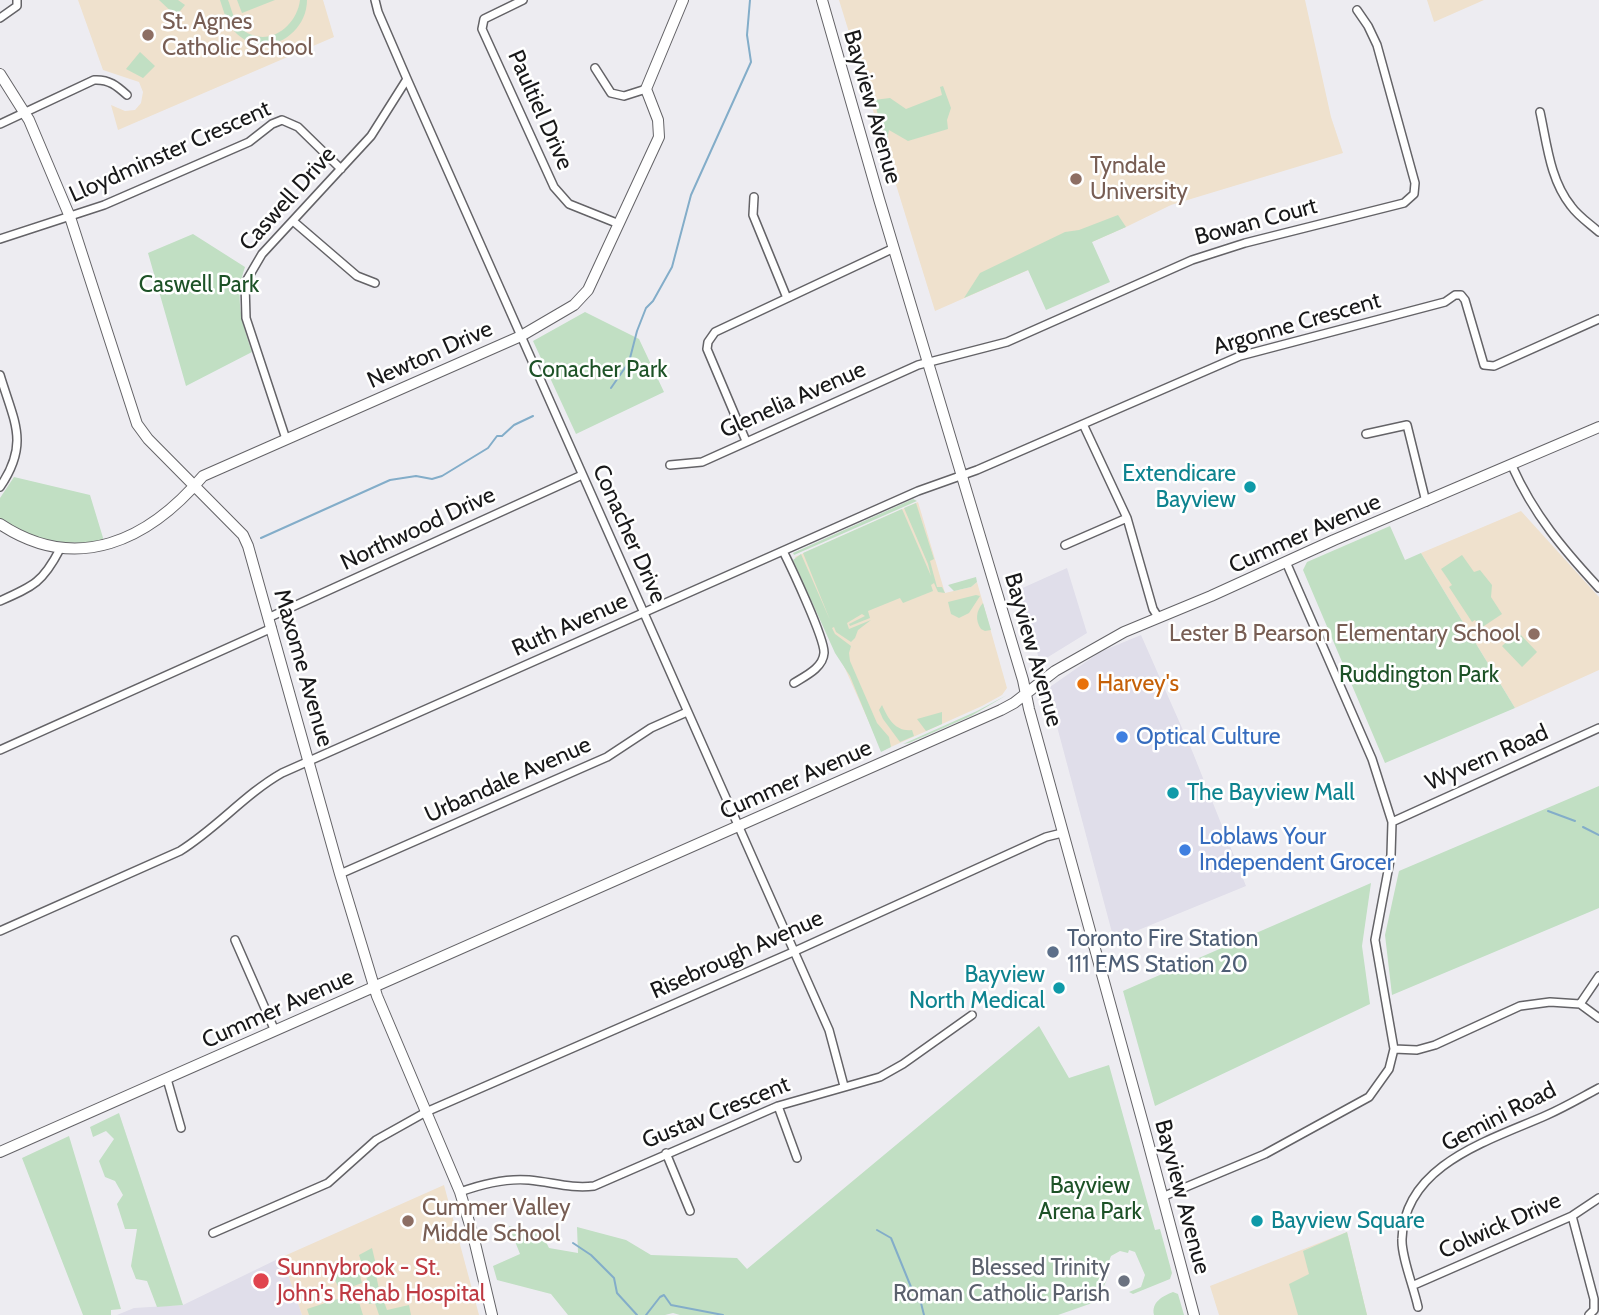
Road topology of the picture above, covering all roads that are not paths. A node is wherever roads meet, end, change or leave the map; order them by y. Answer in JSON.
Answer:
{"nodes":[{"id":1,"x":17,"y":0,"type":"edge"},
{"id":2,"x":375,"y":0,"type":"edge"},
{"id":3,"x":523,"y":0,"type":"edge"},
{"id":4,"x":822,"y":0,"type":"edge"},
{"id":5,"x":679,"y":1,"type":"edge"},
{"id":6,"x":1357,"y":10,"type":"dead end"},
{"id":7,"x":0,"y":18,"type":"edge"},
{"id":8,"x":595,"y":68,"type":"dead end"},
{"id":9,"x":0,"y":74,"type":"edge"},
{"id":10,"x":407,"y":79,"type":"junction"},
{"id":11,"x":646,"y":89,"type":"junction"},
{"id":12,"x":127,"y":95,"type":"dead end"},
{"id":13,"x":1541,"y":112,"type":"dead end"},
{"id":14,"x":23,"y":113,"type":"junction"},
{"id":15,"x":0,"y":124,"type":"edge"},
{"id":16,"x":341,"y":169,"type":"junction"},
{"id":17,"x":754,"y":197,"type":"dead end"},
{"id":18,"x":70,"y":217,"type":"junction"},
{"id":19,"x":293,"y":221,"type":"junction"},
{"id":20,"x":619,"y":224,"type":"junction"},
{"id":21,"x":1599,"y":232,"type":"edge"},
{"id":22,"x":0,"y":239,"type":"edge"},
{"id":23,"x":894,"y":247,"type":"junction"},
{"id":24,"x":375,"y":283,"type":"dead end"},
{"id":25,"x":787,"y":298,"type":"junction"},
{"id":26,"x":1599,"y":320,"type":"edge"},
{"id":27,"x":521,"y":336,"type":"junction"},
{"id":28,"x":929,"y":363,"type":"junction"},
{"id":29,"x":0,"y":375,"type":"edge"},
{"id":30,"x":1083,"y":424,"type":"junction"},
{"id":31,"x":1599,"y":427,"type":"edge"},
{"id":32,"x":1366,"y":434,"type":"dead end"},
{"id":33,"x":286,"y":439,"type":"junction"},
{"id":34,"x":746,"y":441,"type":"junction"},
{"id":35,"x":670,"y":465,"type":"dead end"},
{"id":36,"x":1512,"y":466,"type":"junction"},
{"id":37,"x":582,"y":475,"type":"junction"},
{"id":38,"x":962,"y":475,"type":"junction"},
{"id":39,"x":195,"y":486,"type":"junction"},
{"id":40,"x":0,"y":487,"type":"edge"},
{"id":41,"x":1426,"y":502,"type":"junction"},
{"id":42,"x":1128,"y":518,"type":"junction"},
{"id":43,"x":0,"y":524,"type":"edge"},
{"id":44,"x":1065,"y":545,"type":"dead end"},
{"id":45,"x":60,"y":548,"type":"junction"},
{"id":46,"x":783,"y":551,"type":"junction"},
{"id":47,"x":1286,"y":562,"type":"junction"},
{"id":48,"x":1599,"y":588,"type":"edge"},
{"id":49,"x":0,"y":601,"type":"edge"},
{"id":50,"x":643,"y":614,"type":"junction"},
{"id":51,"x":1158,"y":617,"type":"junction"},
{"id":52,"x":271,"y":623,"type":"junction"},
{"id":53,"x":794,"y":683,"type":"dead end"},
{"id":54,"x":1026,"y":692,"type":"junction"},
{"id":55,"x":687,"y":712,"type":"junction"},
{"id":56,"x":1599,"y":728,"type":"edge"},
{"id":57,"x":0,"y":750,"type":"edge"},
{"id":58,"x":310,"y":761,"type":"junction"},
{"id":59,"x":1392,"y":822,"type":"junction"},
{"id":60,"x":738,"y":827,"type":"junction"},
{"id":61,"x":1062,"y":832,"type":"junction"},
{"id":62,"x":340,"y":874,"type":"junction"},
{"id":63,"x":0,"y":931,"type":"edge"},
{"id":64,"x":235,"y":940,"type":"dead end"},
{"id":65,"x":793,"y":952,"type":"junction"},
{"id":66,"x":1599,"y":976,"type":"edge"},
{"id":67,"x":374,"y":987,"type":"junction"},
{"id":68,"x":1580,"y":1004,"type":"junction"},
{"id":69,"x":972,"y":1015,"type":"dead end"},
{"id":70,"x":1599,"y":1018,"type":"edge"},
{"id":71,"x":275,"y":1031,"type":"junction"},
{"id":72,"x":1394,"y":1049,"type":"junction"},
{"id":73,"x":167,"y":1079,"type":"junction"},
{"id":74,"x":844,"y":1086,"type":"junction"},
{"id":75,"x":1599,"y":1088,"type":"edge"},
{"id":76,"x":778,"y":1106,"type":"junction"},
{"id":77,"x":426,"y":1112,"type":"junction"},
{"id":78,"x":181,"y":1128,"type":"dead end"},
{"id":79,"x":0,"y":1152,"type":"edge"},
{"id":80,"x":666,"y":1153,"type":"junction"},
{"id":81,"x":797,"y":1158,"type":"dead end"},
{"id":82,"x":460,"y":1192,"type":"junction"},
{"id":83,"x":1162,"y":1198,"type":"junction"},
{"id":84,"x":1599,"y":1198,"type":"edge"},
{"id":85,"x":690,"y":1211,"type":"dead end"},
{"id":86,"x":1572,"y":1216,"type":"junction"},
{"id":87,"x":213,"y":1233,"type":"dead end"},
{"id":88,"x":1414,"y":1285,"type":"junction"},
{"id":89,"x":1418,"y":1307,"type":"dead end"},
{"id":90,"x":492,"y":1315,"type":"edge"},
{"id":91,"x":1194,"y":1315,"type":"edge"},
{"id":92,"x":1588,"y":1315,"type":"edge"}],
"edges":[{"from":1,"to":7,"type":"street"},
{"from":2,"to":10,"type":"street","name":"Conacher Drive"},
{"from":3,"to":20,"type":"street","name":"Paultiel Drive"},
{"from":4,"to":23,"type":"street","name":"Bayview Avenue"},
{"from":5,"to":11,"type":"street"},
{"from":6,"to":28,"type":"street","name":"Bowan Court"},
{"from":8,"to":11,"type":"street"},
{"from":9,"to":14,"type":"street","name":"Maxome Avenue"},
{"from":10,"to":16,"type":"street","name":"Caswell Drive"},
{"from":10,"to":27,"type":"street","name":"Conacher Drive"},
{"from":11,"to":20,"type":"street","name":"Newton Drive"},
{"from":12,"to":14,"type":"street"},
{"from":13,"to":21,"type":"street"},
{"from":14,"to":15,"type":"street"},
{"from":14,"to":18,"type":"street","name":"Maxome Avenue"},
{"from":16,"to":18,"type":"street","name":"Lloydminster Crescent"},
{"from":16,"to":19,"type":"street","name":"Caswell Drive"},
{"from":17,"to":25,"type":"street"},
{"from":18,"to":22,"type":"street","name":"Lloydminster Crescent"},
{"from":18,"to":39,"type":"street","name":"Maxome Avenue"},
{"from":19,"to":24,"type":"street"},
{"from":19,"to":33,"type":"street","name":"Caswell Drive"},
{"from":20,"to":27,"type":"street","name":"Newton Drive"},
{"from":23,"to":25,"type":"street"},
{"from":23,"to":28,"type":"street","name":"Bayview Avenue"},
{"from":25,"to":34,"type":"street"},
{"from":26,"to":30,"type":"street","name":"Argonne Crescent"},
{"from":27,"to":33,"type":"street","name":"Newton Drive"},
{"from":27,"to":37,"type":"street","name":"Conacher Drive"},
{"from":28,"to":34,"type":"street","name":"Glenelia Avenue"},
{"from":28,"to":38,"type":"street","name":"Bayview Avenue"},
{"from":29,"to":40,"type":"street"},
{"from":30,"to":38,"type":"street","name":"Argonne Crescent"},
{"from":30,"to":42,"type":"street"},
{"from":31,"to":36,"type":"street","name":"Cummer Avenue"},
{"from":32,"to":41,"type":"street"},
{"from":33,"to":39,"type":"street","name":"Newton Drive"},
{"from":34,"to":35,"type":"street","name":"Glenelia Avenue"},
{"from":36,"to":41,"type":"street","name":"Cummer Avenue"},
{"from":36,"to":48,"type":"street"},
{"from":37,"to":50,"type":"street","name":"Conacher Drive"},
{"from":37,"to":52,"type":"street","name":"Northwood Drive"},
{"from":38,"to":46,"type":"street","name":"Ruth Avenue"},
{"from":38,"to":54,"type":"street","name":"Bayview Avenue"},
{"from":39,"to":45,"type":"street","name":"Newton Drive"},
{"from":39,"to":52,"type":"street","name":"Maxome Avenue"},
{"from":41,"to":47,"type":"street","name":"Cummer Avenue"},
{"from":42,"to":44,"type":"street"},
{"from":42,"to":51,"type":"street"},
{"from":43,"to":45,"type":"street","name":"Newton Drive"},
{"from":45,"to":49,"type":"street"},
{"from":46,"to":50,"type":"street","name":"Ruth Avenue"},
{"from":46,"to":53,"type":"street"},
{"from":47,"to":51,"type":"street","name":"Cummer Avenue"},
{"from":47,"to":59,"type":"street"},
{"from":50,"to":55,"type":"street","name":"Conacher Drive"},
{"from":50,"to":58,"type":"street","name":"Ruth Avenue"},
{"from":51,"to":54,"type":"street","name":"Cummer Avenue"},
{"from":52,"to":57,"type":"street","name":"Northwood Drive"},
{"from":52,"to":58,"type":"street","name":"Maxome Avenue"},
{"from":54,"to":60,"type":"street","name":"Cummer Avenue"},
{"from":54,"to":61,"type":"street","name":"Bayview Avenue"},
{"from":55,"to":60,"type":"street","name":"Conacher Drive"},
{"from":55,"to":62,"type":"street","name":"Urbandale Avenue"},
{"from":56,"to":59,"type":"street","name":"Wyvern Road"},
{"from":58,"to":62,"type":"street","name":"Maxome Avenue"},
{"from":58,"to":63,"type":"street","name":"Ruth Avenue"},
{"from":59,"to":72,"type":"street"},
{"from":60,"to":65,"type":"street","name":"Conacher Drive"},
{"from":60,"to":67,"type":"street","name":"Cummer Avenue"},
{"from":61,"to":65,"type":"street","name":"Risebrough Avenue"},
{"from":61,"to":83,"type":"street","name":"Bayview Avenue"},
{"from":62,"to":67,"type":"street","name":"Maxome Avenue"},
{"from":64,"to":71,"type":"street"},
{"from":65,"to":74,"type":"street","name":"Conacher Drive"},
{"from":65,"to":77,"type":"street","name":"Risebrough Avenue"},
{"from":66,"to":68,"type":"street"},
{"from":67,"to":71,"type":"street","name":"Cummer Avenue"},
{"from":67,"to":77,"type":"street","name":"Maxome Avenue"},
{"from":68,"to":70,"type":"street"},
{"from":68,"to":72,"type":"street"},
{"from":69,"to":74,"type":"street","name":"Gustav Crescent"},
{"from":71,"to":73,"type":"street","name":"Cummer Avenue"},
{"from":72,"to":83,"type":"street"},
{"from":73,"to":78,"type":"street"},
{"from":73,"to":79,"type":"street","name":"Cummer Avenue"},
{"from":74,"to":76,"type":"street","name":"Gustav Crescent"},
{"from":75,"to":88,"type":"street","name":"Gemini Road"},
{"from":76,"to":80,"type":"street","name":"Gustav Crescent"},
{"from":76,"to":81,"type":"street"},
{"from":77,"to":82,"type":"street","name":"Maxome Avenue"},
{"from":77,"to":87,"type":"street","name":"Risebrough Avenue"},
{"from":80,"to":82,"type":"street","name":"Gustav Crescent"},
{"from":80,"to":85,"type":"street"},
{"from":82,"to":90,"type":"street","name":"Maxome Avenue"},
{"from":83,"to":91,"type":"street","name":"Bayview Avenue"},
{"from":84,"to":86,"type":"street","name":"Colwick Drive"},
{"from":86,"to":88,"type":"street","name":"Colwick Drive"},
{"from":86,"to":92,"type":"street"},
{"from":88,"to":89,"type":"street","name":"Gemini Road"}]}
